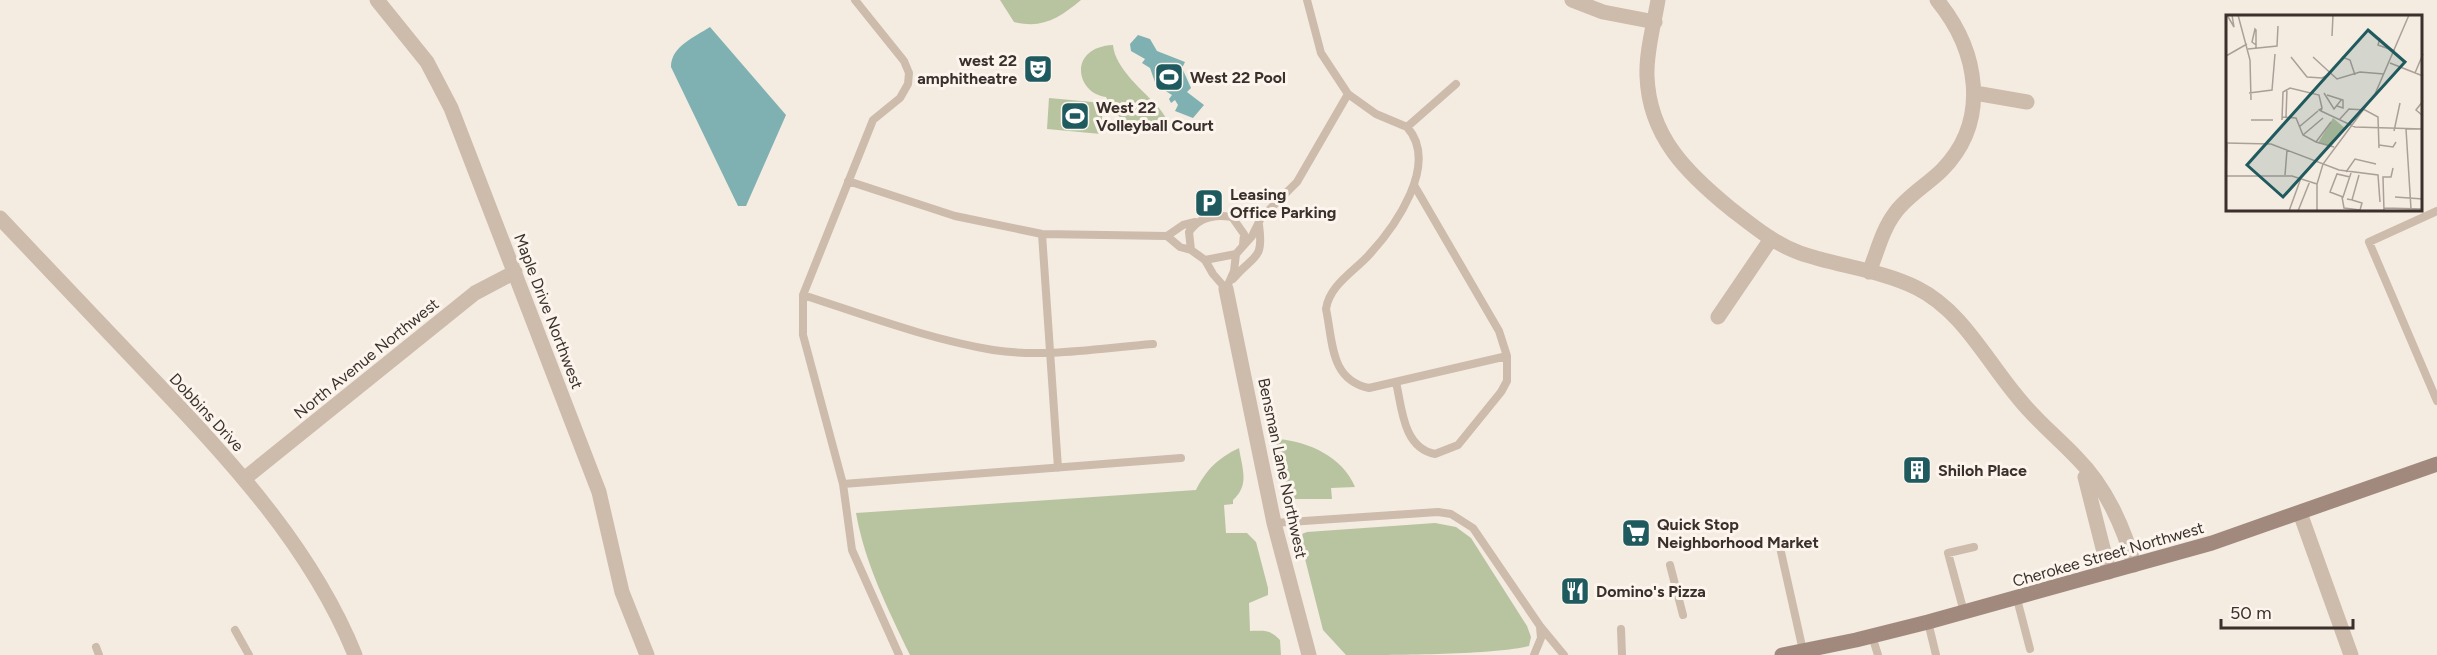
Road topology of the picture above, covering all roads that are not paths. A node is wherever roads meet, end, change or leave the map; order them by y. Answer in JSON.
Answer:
{"nodes":[{"id":1,"x":377,"y":0,"type":"edge"},
{"id":2,"x":855,"y":0,"type":"edge"},
{"id":3,"x":1307,"y":0,"type":"edge"},
{"id":4,"x":1572,"y":0,"type":"edge"},
{"id":5,"x":1658,"y":0,"type":"edge"},
{"id":6,"x":1937,"y":0,"type":"edge"},
{"id":7,"x":1654,"y":22,"type":"junction"},
{"id":8,"x":1456,"y":84,"type":"dead end"},
{"id":9,"x":1975,"y":93,"type":"junction"},
{"id":10,"x":1348,"y":94,"type":"junction"},
{"id":11,"x":2026,"y":102,"type":"dead end"},
{"id":12,"x":1407,"y":127,"type":"junction"},
{"id":13,"x":848,"y":181,"type":"junction"},
{"id":14,"x":1414,"y":185,"type":"junction"},
{"id":15,"x":2437,"y":211,"type":"edge"},
{"id":16,"x":1232,"y":217,"type":"junction"},
{"id":17,"x":0,"y":218,"type":"edge"},
{"id":18,"x":1260,"y":221,"type":"junction"},
{"id":19,"x":1195,"y":222,"type":"junction"},
{"id":20,"x":1042,"y":234,"type":"junction"},
{"id":21,"x":1167,"y":236,"type":"junction"},
{"id":22,"x":1771,"y":240,"type":"junction"},
{"id":23,"x":1243,"y":245,"type":"junction"},
{"id":24,"x":1191,"y":250,"type":"junction"},
{"id":25,"x":1236,"y":254,"type":"junction"},
{"id":26,"x":1205,"y":260,"type":"junction"},
{"id":27,"x":515,"y":272,"type":"junction"},
{"id":28,"x":1869,"y":272,"type":"junction"},
{"id":29,"x":1228,"y":285,"type":"junction"},
{"id":30,"x":803,"y":295,"type":"junction"},
{"id":31,"x":1718,"y":317,"type":"dead end"},
{"id":32,"x":1153,"y":344,"type":"dead end"},
{"id":33,"x":1049,"y":353,"type":"junction"},
{"id":34,"x":1507,"y":356,"type":"junction"},
{"id":35,"x":1396,"y":382,"type":"junction"},
{"id":36,"x":2437,"y":401,"type":"edge"},
{"id":37,"x":1181,"y":458,"type":"dead end"},
{"id":38,"x":2079,"y":460,"type":"junction"},
{"id":39,"x":2437,"y":464,"type":"edge"},
{"id":40,"x":1058,"y":468,"type":"junction"},
{"id":41,"x":244,"y":479,"type":"junction"},
{"id":42,"x":843,"y":484,"type":"junction"},
{"id":43,"x":2300,"y":513,"type":"junction"},
{"id":44,"x":1274,"y":523,"type":"junction"},
{"id":45,"x":1779,"y":543,"type":"dead end"},
{"id":46,"x":1974,"y":547,"type":"dead end"},
{"id":47,"x":1670,"y":565,"type":"dead end"},
{"id":48,"x":2134,"y":565,"type":"junction"},
{"id":49,"x":2109,"y":572,"type":"junction"},
{"id":50,"x":2017,"y":598,"type":"junction"},
{"id":51,"x":1964,"y":612,"type":"junction"},
{"id":52,"x":1683,"y":615,"type":"dead end"},
{"id":53,"x":1928,"y":622,"type":"junction"},
{"id":54,"x":1540,"y":626,"type":"junction"},
{"id":55,"x":1621,"y":629,"type":"dead end"},
{"id":56,"x":235,"y":630,"type":"dead end"},
{"id":57,"x":1872,"y":636,"type":"junction"},
{"id":58,"x":2031,"y":649,"type":"dead end"},
{"id":59,"x":1804,"y":653,"type":"edge"},
{"id":60,"x":249,"y":655,"type":"edge"},
{"id":61,"x":355,"y":655,"type":"edge"},
{"id":62,"x":647,"y":655,"type":"edge"},
{"id":63,"x":899,"y":655,"type":"edge"},
{"id":64,"x":1309,"y":655,"type":"edge"},
{"id":65,"x":1534,"y":655,"type":"edge"},
{"id":66,"x":1564,"y":655,"type":"edge"},
{"id":67,"x":1622,"y":655,"type":"edge"},
{"id":68,"x":1782,"y":655,"type":"edge"},
{"id":69,"x":1878,"y":655,"type":"edge"},
{"id":70,"x":1936,"y":655,"type":"edge"},
{"id":71,"x":2351,"y":655,"type":"edge"}],
"edges":[{"from":1,"to":27,"type":"street","name":"Maple Drive Northwest"},
{"from":2,"to":13,"type":"lane"},
{"from":3,"to":10,"type":"lane"},
{"from":4,"to":7,"type":"street"},
{"from":5,"to":7,"type":"street"},
{"from":6,"to":9,"type":"street"},
{"from":7,"to":22,"type":"street"},
{"from":8,"to":12,"type":"lane"},
{"from":9,"to":11,"type":"street"},
{"from":9,"to":28,"type":"street"},
{"from":10,"to":12,"type":"lane"},
{"from":10,"to":18,"type":"lane"},
{"from":12,"to":14,"type":"lane"},
{"from":13,"to":20,"type":"lane"},
{"from":13,"to":30,"type":"lane"},
{"from":14,"to":34,"type":"lane"},
{"from":14,"to":35,"type":"lane"},
{"from":15,"to":36,"type":"lane"},
{"from":16,"to":18,"type":"lane"},
{"from":16,"to":19,"type":"lane"},
{"from":16,"to":23,"type":"lane"},
{"from":17,"to":41,"type":"street","name":"Dobbins Drive"},
{"from":18,"to":23,"type":"lane"},
{"from":18,"to":29,"type":"lane"},
{"from":19,"to":21,"type":"lane"},
{"from":19,"to":24,"type":"lane"},
{"from":20,"to":21,"type":"lane"},
{"from":20,"to":33,"type":"lane"},
{"from":21,"to":24,"type":"lane"},
{"from":22,"to":28,"type":"street"},
{"from":22,"to":31,"type":"street"},
{"from":23,"to":25,"type":"lane"},
{"from":24,"to":26,"type":"lane"},
{"from":25,"to":26,"type":"lane"},
{"from":25,"to":29,"type":"lane"},
{"from":26,"to":29,"type":"lane"},
{"from":27,"to":41,"type":"street","name":"North Avenue Northwest"},
{"from":27,"to":62,"type":"street","name":"Maple Drive Northwest"},
{"from":28,"to":38,"type":"street"},
{"from":29,"to":44,"type":"street","name":"Bensman Lane Northwest"},
{"from":30,"to":33,"type":"lane"},
{"from":30,"to":42,"type":"lane"},
{"from":32,"to":33,"type":"lane"},
{"from":33,"to":40,"type":"lane"},
{"from":34,"to":35,"type":"lane"},
{"from":34,"to":35,"type":"lane"},
{"from":37,"to":40,"type":"lane"},
{"from":38,"to":48,"type":"street"},
{"from":38,"to":49,"type":"street"},
{"from":39,"to":43,"type":"main road","name":"Cherokee Street Northwest"},
{"from":40,"to":42,"type":"lane"},
{"from":41,"to":61,"type":"street","name":"Dobbins Drive"},
{"from":42,"to":63,"type":"lane"},
{"from":43,"to":48,"type":"main road","name":"Cherokee Street Northwest"},
{"from":43,"to":71,"type":"street"},
{"from":44,"to":54,"type":"lane"},
{"from":44,"to":64,"type":"street","name":"Bensman Lane Northwest"},
{"from":45,"to":59,"type":"lane"},
{"from":46,"to":51,"type":"lane"},
{"from":47,"to":52,"type":"lane"},
{"from":48,"to":49,"type":"main road","name":"Cherokee Street Northwest"},
{"from":49,"to":50,"type":"main road","name":"Cherokee Street Northwest"},
{"from":50,"to":51,"type":"main road","name":"Cherokee Street Northwest"},
{"from":50,"to":58,"type":"lane"},
{"from":51,"to":53,"type":"main road","name":"Cherokee Street Northwest"},
{"from":53,"to":57,"type":"main road","name":"Cherokee Street Northwest"},
{"from":53,"to":70,"type":"lane"},
{"from":54,"to":65,"type":"lane"},
{"from":54,"to":66,"type":"lane"},
{"from":55,"to":67,"type":"lane"},
{"from":56,"to":60,"type":"lane"},
{"from":57,"to":59,"type":"main road","name":"Cherokee Street Northwest"},
{"from":57,"to":69,"type":"lane"},
{"from":59,"to":68,"type":"main road","name":"Cherokee Street Northwest"}]}
